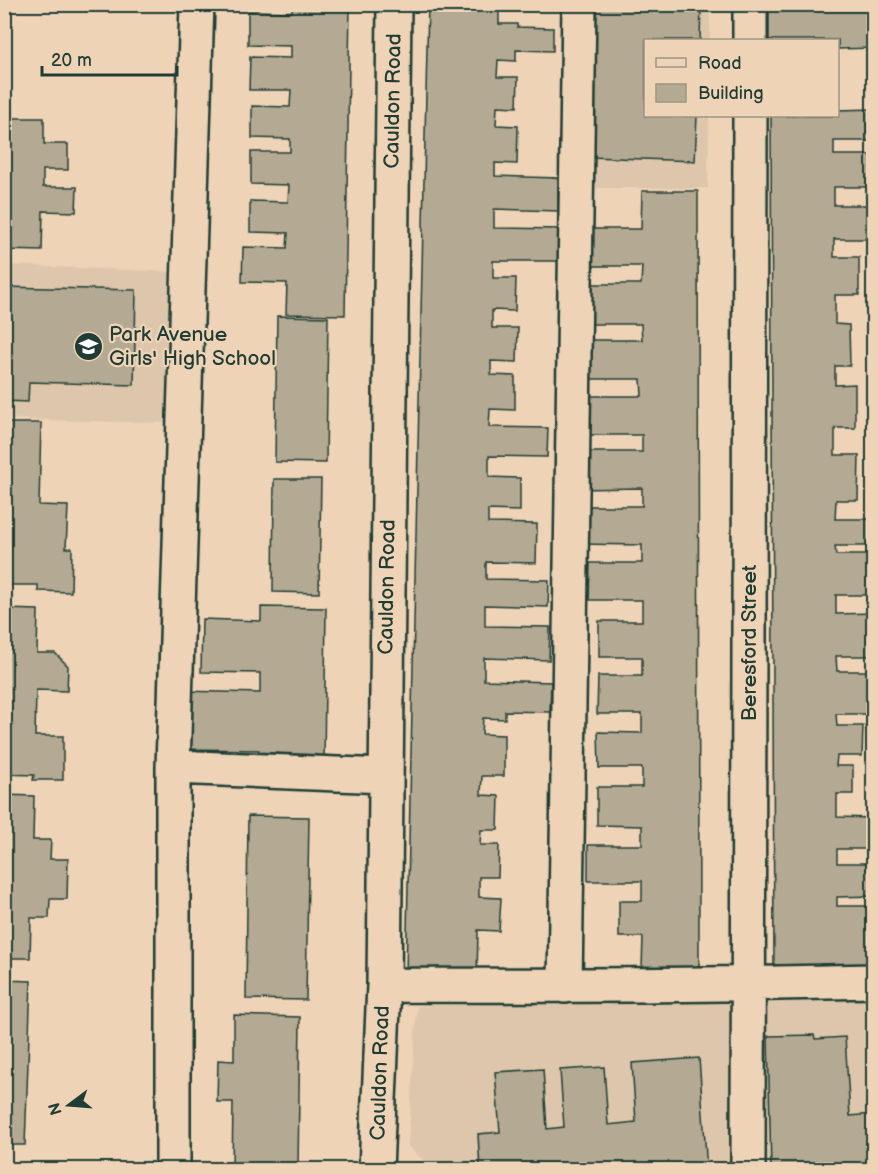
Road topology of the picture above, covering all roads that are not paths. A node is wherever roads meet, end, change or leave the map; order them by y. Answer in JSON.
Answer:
{"nodes":[{"id":1,"x":197,"y":4,"type":"edge"},
{"id":2,"x":394,"y":4,"type":"edge"},
{"id":3,"x":579,"y":4,"type":"edge"},
{"id":4,"x":750,"y":4,"type":"edge"},
{"id":5,"x":750,"y":39,"type":"edge"},
{"id":6,"x":750,"y":117,"type":"edge"},
{"id":7,"x":173,"y":767,"type":"junction"},
{"id":8,"x":385,"y":776,"type":"junction"},
{"id":9,"x":873,"y":981,"type":"edge"},
{"id":10,"x":749,"y":984,"type":"junction"},
{"id":11,"x":384,"y":985,"type":"junction"},
{"id":12,"x":565,"y":986,"type":"junction"},
{"id":13,"x":173,"y":1170,"type":"edge"},
{"id":14,"x":376,"y":1170,"type":"edge"},
{"id":15,"x":748,"y":1170,"type":"edge"}],
"edges":[{"from":1,"to":7,"type":"street"},
{"from":2,"to":8,"type":"street","name":"Cauldon Road"},
{"from":3,"to":12,"type":"street"},
{"from":4,"to":5,"type":"street"},
{"from":6,"to":10,"type":"street","name":"Beresford Street"},
{"from":7,"to":8,"type":"street"},
{"from":7,"to":13,"type":"street"},
{"from":8,"to":11,"type":"street","name":"Cauldon Road"},
{"from":9,"to":10,"type":"street"},
{"from":10,"to":12,"type":"street"},
{"from":10,"to":15,"type":"street","name":"Beresford Street"},
{"from":11,"to":12,"type":"street"},
{"from":11,"to":14,"type":"street","name":"Cauldon Road"}]}
